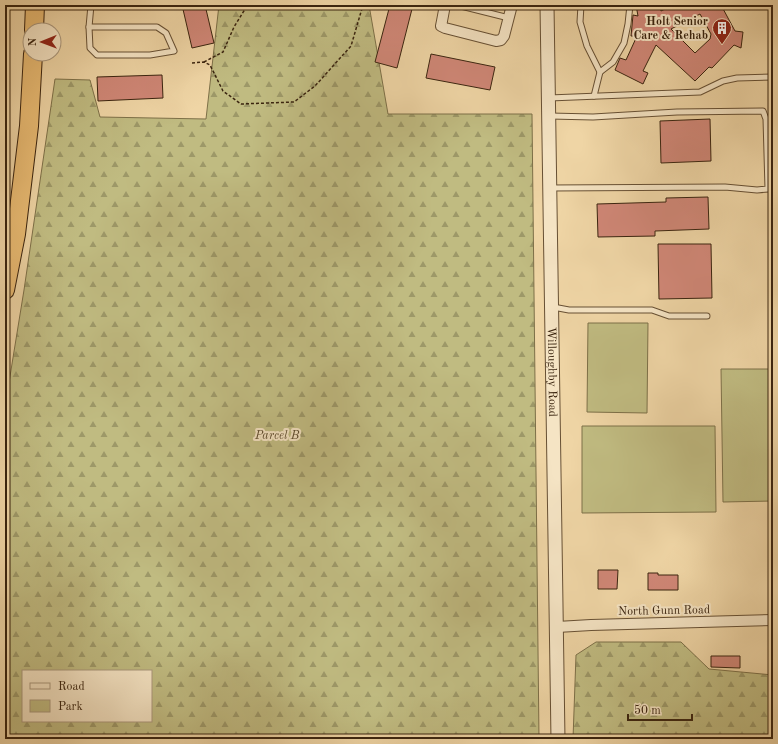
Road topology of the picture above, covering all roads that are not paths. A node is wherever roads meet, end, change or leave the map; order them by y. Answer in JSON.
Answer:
{"nodes":[{"id":1,"x":35,"y":5,"type":"edge"},
{"id":2,"x":91,"y":5,"type":"edge"},
{"id":3,"x":445,"y":5,"type":"edge"},
{"id":4,"x":457,"y":5,"type":"edge"},
{"id":5,"x":512,"y":5,"type":"edge"},
{"id":6,"x":548,"y":5,"type":"edge"},
{"id":7,"x":581,"y":5,"type":"edge"},
{"id":8,"x":630,"y":5,"type":"edge"},
{"id":9,"x":508,"y":18,"type":"junction"},
{"id":10,"x":34,"y":22,"type":"edge"},
{"id":11,"x":89,"y":28,"type":"junction"},
{"id":12,"x":33,"y":62,"type":"edge"},
{"id":13,"x":600,"y":72,"type":"junction"},
{"id":14,"x":773,"y":77,"type":"edge"},
{"id":15,"x":594,"y":96,"type":"junction"},
{"id":16,"x":549,"y":98,"type":"junction"},
{"id":17,"x":549,"y":116,"type":"junction"},
{"id":18,"x":550,"y":188,"type":"junction"},
{"id":19,"x":5,"y":290,"type":"edge"},
{"id":20,"x":552,"y":307,"type":"junction"},
{"id":21,"x":707,"y":316,"type":"dead end"},
{"id":22,"x":773,"y":620,"type":"edge"},
{"id":23,"x":556,"y":627,"type":"junction"},
{"id":24,"x":558,"y":739,"type":"edge"}],
"edges":[{"from":1,"to":10,"type":"highway"},
{"from":2,"to":11,"type":"lane"},
{"from":3,"to":9,"type":"street"},
{"from":4,"to":9,"type":"lane"},
{"from":5,"to":9,"type":"street"},
{"from":6,"to":16,"type":"street","name":"Willoughby Road"},
{"from":7,"to":13,"type":"lane"},
{"from":8,"to":13,"type":"lane"},
{"from":11,"to":11,"type":"lane"},
{"from":12,"to":19,"type":"highway"},
{"from":13,"to":15,"type":"lane"},
{"from":14,"to":15,"type":"lane"},
{"from":15,"to":16,"type":"lane"},
{"from":16,"to":17,"type":"street","name":"Willoughby Road"},
{"from":17,"to":18,"type":"street","name":"Willoughby Road"},
{"from":17,"to":18,"type":"lane"},
{"from":18,"to":20,"type":"street","name":"Willoughby Road"},
{"from":20,"to":21,"type":"lane"},
{"from":20,"to":23,"type":"street","name":"Willoughby Road"},
{"from":22,"to":23,"type":"street","name":"North Gunn Road"},
{"from":23,"to":24,"type":"street","name":"Willoughby Road"}]}
